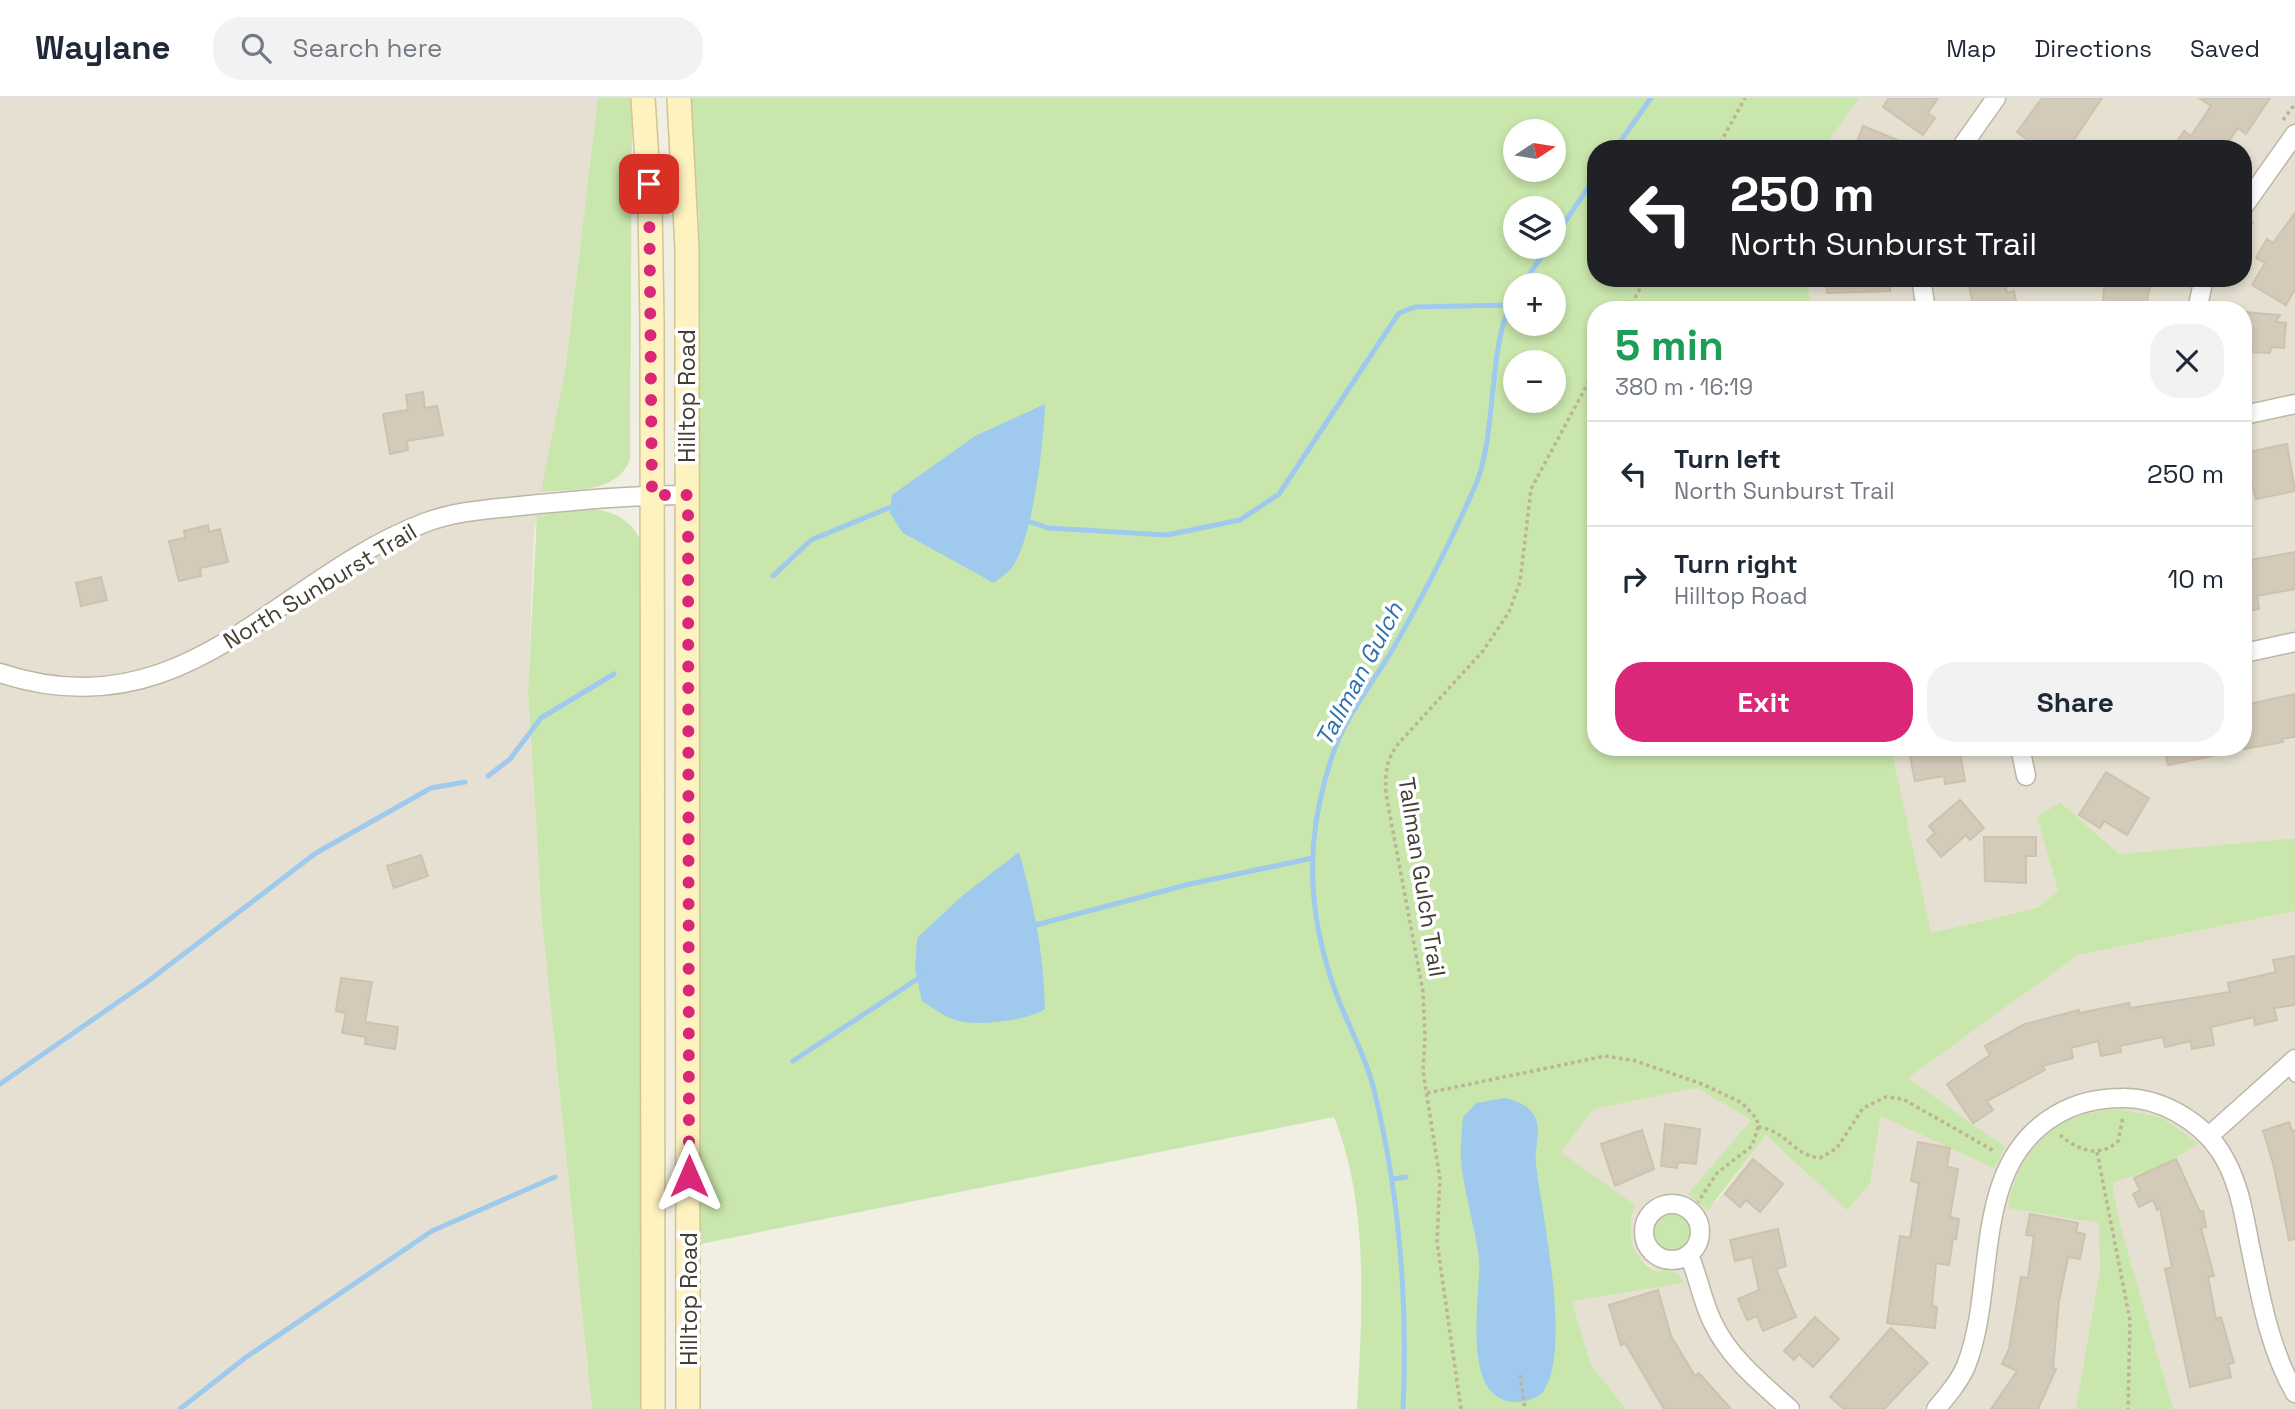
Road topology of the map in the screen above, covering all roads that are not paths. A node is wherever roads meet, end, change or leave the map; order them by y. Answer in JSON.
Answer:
{"nodes":[{"id":1,"x":643,"y":98,"type":"edge"},
{"id":2,"x":679,"y":98,"type":"edge"},
{"id":3,"x":1996,"y":98,"type":"edge"},
{"id":4,"x":2295,"y":134,"type":"edge"},
{"id":5,"x":1966,"y":140,"type":"edge"},
{"id":6,"x":2252,"y":195,"type":"edge"},
{"id":7,"x":2295,"y":404,"type":"edge"},
{"id":8,"x":2252,"y":413,"type":"edge"},
{"id":9,"x":652,"y":495,"type":"junction"},
{"id":10,"x":688,"y":495,"type":"junction"},
{"id":11,"x":2295,"y":642,"type":"edge"},
{"id":12,"x":2252,"y":651,"type":"edge"},
{"id":13,"x":0,"y":673,"type":"edge"},
{"id":14,"x":2022,"y":756,"type":"edge"},
{"id":15,"x":2026,"y":776,"type":"dead end"},
{"id":16,"x":2292,"y":1067,"type":"edge"},
{"id":17,"x":2209,"y":1136,"type":"junction"},
{"id":18,"x":1689,"y":1255,"type":"dead end"},
{"id":19,"x":2295,"y":1392,"type":"edge"},
{"id":20,"x":653,"y":1409,"type":"edge"},
{"id":21,"x":688,"y":1409,"type":"edge"},
{"id":22,"x":1790,"y":1409,"type":"edge"},
{"id":23,"x":1936,"y":1409,"type":"edge"}],
"edges":[{"from":1,"to":9,"type":"main road","name":"Hilltop Road"},
{"from":2,"to":10,"type":"main road","name":"Hilltop Road"},
{"from":3,"to":5,"type":"street"},
{"from":4,"to":6,"type":"street"},
{"from":7,"to":8,"type":"street"},
{"from":9,"to":10,"type":"street","name":"North Sunburst Trail"},
{"from":9,"to":13,"type":"street","name":"North Sunburst Trail"},
{"from":9,"to":20,"type":"main road","name":"Hilltop Road"},
{"from":10,"to":21,"type":"main road","name":"Hilltop Road"},
{"from":11,"to":12,"type":"street"},
{"from":14,"to":15,"type":"street"},
{"from":16,"to":17,"type":"street"},
{"from":17,"to":19,"type":"street"},
{"from":17,"to":23,"type":"street"},
{"from":18,"to":22,"type":"street"}]}
